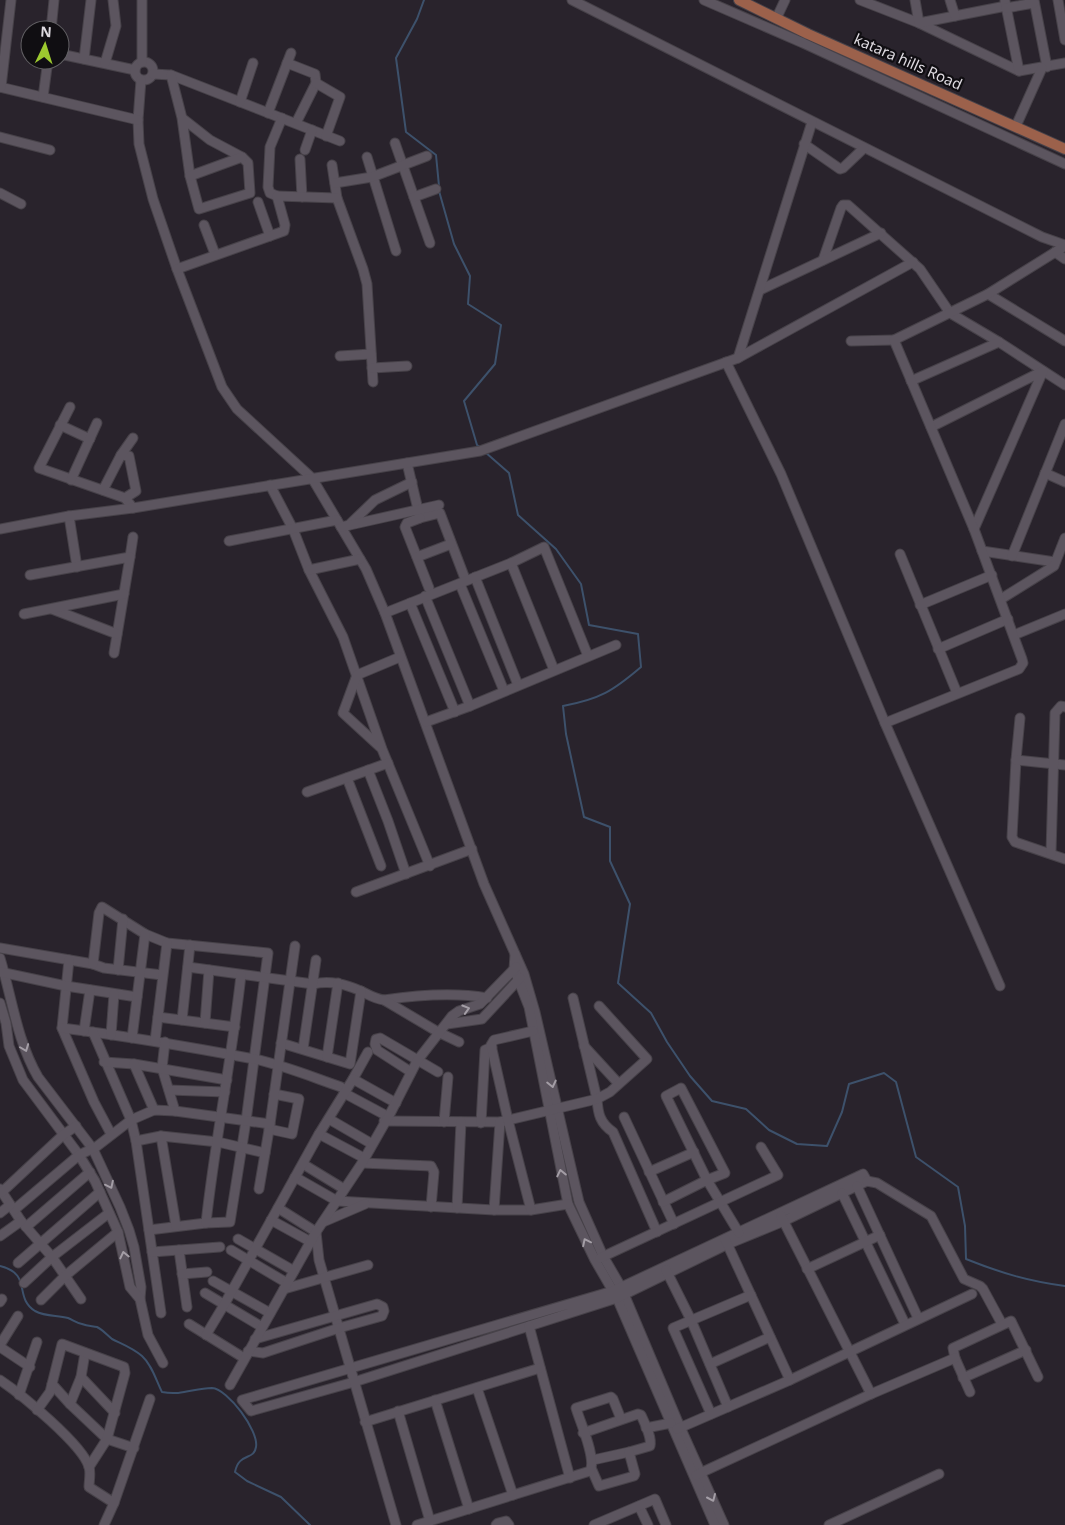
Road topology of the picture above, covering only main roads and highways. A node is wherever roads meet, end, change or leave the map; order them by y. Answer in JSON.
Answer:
{"nodes":[{"id":1,"x":739,"y":0,"type":"edge"},
{"id":2,"x":1065,"y":149,"type":"edge"}],
"edges":[{"from":1,"to":2,"type":"main road","name":"katara hills Road"}]}
